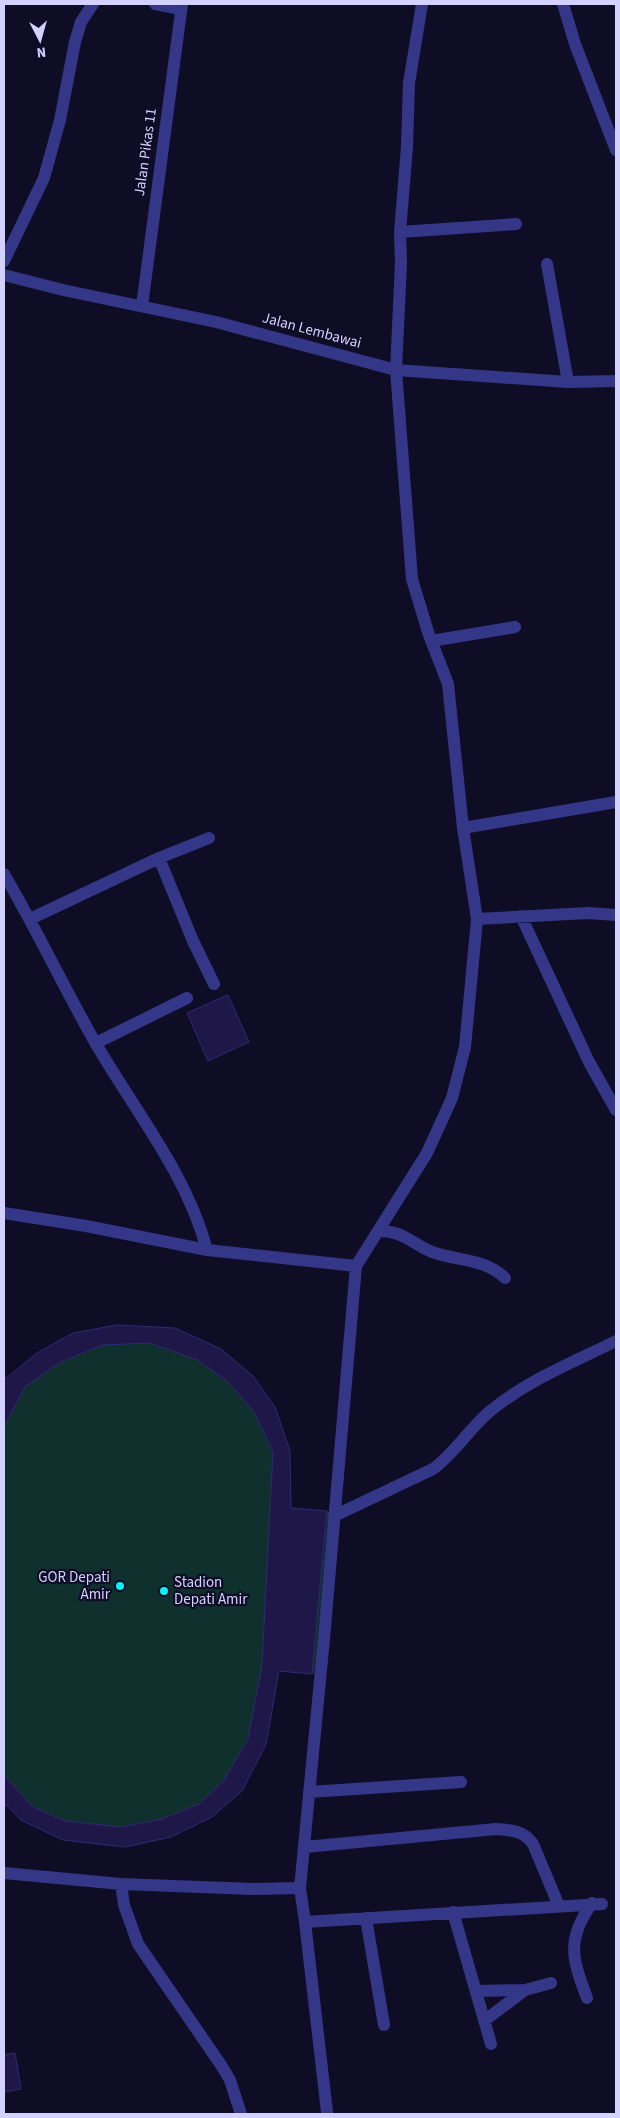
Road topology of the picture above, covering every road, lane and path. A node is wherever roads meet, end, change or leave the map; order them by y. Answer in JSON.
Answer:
{"nodes":[{"id":1,"x":93,"y":4,"type":"edge"},
{"id":2,"x":155,"y":4,"type":"edge"},
{"id":3,"x":422,"y":4,"type":"edge"},
{"id":4,"x":563,"y":4,"type":"edge"},
{"id":5,"x":182,"y":6,"type":"edge"},
{"id":6,"x":616,"y":150,"type":"edge"},
{"id":7,"x":516,"y":224,"type":"dead end"},
{"id":8,"x":400,"y":232,"type":"junction"},
{"id":9,"x":4,"y":261,"type":"edge"},
{"id":10,"x":547,"y":264,"type":"dead end"},
{"id":11,"x":4,"y":275,"type":"edge"},
{"id":12,"x":142,"y":306,"type":"junction"},
{"id":13,"x":396,"y":370,"type":"junction"},
{"id":14,"x":616,"y":381,"type":"edge"},
{"id":15,"x":568,"y":382,"type":"junction"},
{"id":16,"x":515,"y":627,"type":"dead end"},
{"id":17,"x":431,"y":640,"type":"junction"},
{"id":18,"x":616,"y":802,"type":"edge"},
{"id":19,"x":463,"y":828,"type":"junction"},
{"id":20,"x":209,"y":838,"type":"dead end"},
{"id":21,"x":159,"y":858,"type":"junction"},
{"id":22,"x":4,"y":874,"type":"edge"},
{"id":23,"x":616,"y":915,"type":"edge"},
{"id":24,"x":521,"y":916,"type":"junction"},
{"id":25,"x":477,"y":918,"type":"junction"},
{"id":26,"x":30,"y":919,"type":"junction"},
{"id":27,"x":214,"y":984,"type":"dead end"},
{"id":28,"x":187,"y":998,"type":"dead end"},
{"id":29,"x":96,"y":1043,"type":"junction"},
{"id":30,"x":616,"y":1110,"type":"edge"},
{"id":31,"x":4,"y":1213,"type":"edge"},
{"id":32,"x":378,"y":1232,"type":"junction"},
{"id":33,"x":207,"y":1250,"type":"junction"},
{"id":34,"x":356,"y":1266,"type":"junction"},
{"id":35,"x":504,"y":1278,"type":"dead end"},
{"id":36,"x":616,"y":1341,"type":"edge"},
{"id":37,"x":334,"y":1516,"type":"junction"},
{"id":38,"x":461,"y":1782,"type":"dead end"},
{"id":39,"x":309,"y":1792,"type":"junction"},
{"id":40,"x":305,"y":1847,"type":"junction"},
{"id":41,"x":4,"y":1874,"type":"edge"},
{"id":42,"x":122,"y":1884,"type":"junction"},
{"id":43,"x":300,"y":1888,"type":"junction"},
{"id":44,"x":558,"y":1906,"type":"junction"},
{"id":45,"x":452,"y":1912,"type":"junction"},
{"id":46,"x":366,"y":1918,"type":"junction"},
{"id":47,"x":305,"y":1922,"type":"junction"},
{"id":48,"x":551,"y":1984,"type":"dead end"},
{"id":49,"x":525,"y":1990,"type":"junction"},
{"id":50,"x":476,"y":1991,"type":"junction"},
{"id":51,"x":587,"y":1998,"type":"dead end"},
{"id":52,"x":484,"y":2021,"type":"junction"},
{"id":53,"x":384,"y":2025,"type":"dead end"},
{"id":54,"x":491,"y":2044,"type":"dead end"},
{"id":55,"x":327,"y":2112,"type":"dead end"},
{"id":56,"x":241,"y":2114,"type":"edge"}],
"edges":[{"from":1,"to":9,"type":"street"},
{"from":2,"to":5,"type":"street"},
{"from":3,"to":8,"type":"street"},
{"from":4,"to":6,"type":"street"},
{"from":5,"to":12,"type":"street","name":"Jalan Pikas 11"},
{"from":7,"to":8,"type":"street"},
{"from":8,"to":13,"type":"street"},
{"from":10,"to":15,"type":"street"},
{"from":11,"to":12,"type":"street","name":"Jalan Lembawai"},
{"from":12,"to":13,"type":"street","name":"Jalan Lembawai"},
{"from":13,"to":15,"type":"street","name":"Jalan Lembawai"},
{"from":13,"to":17,"type":"street"},
{"from":14,"to":15,"type":"street","name":"Jalan Lembawai"},
{"from":16,"to":17,"type":"street"},
{"from":17,"to":19,"type":"street"},
{"from":18,"to":19,"type":"street"},
{"from":19,"to":25,"type":"street"},
{"from":20,"to":21,"type":"street"},
{"from":21,"to":26,"type":"street"},
{"from":21,"to":27,"type":"street"},
{"from":22,"to":26,"type":"street"},
{"from":23,"to":24,"type":"street"},
{"from":24,"to":25,"type":"street"},
{"from":24,"to":30,"type":"street"},
{"from":25,"to":32,"type":"street"},
{"from":26,"to":29,"type":"street"},
{"from":28,"to":29,"type":"street"},
{"from":29,"to":33,"type":"street"},
{"from":31,"to":33,"type":"street"},
{"from":32,"to":34,"type":"street"},
{"from":32,"to":35,"type":"street"},
{"from":33,"to":34,"type":"street"},
{"from":34,"to":37,"type":"street"},
{"from":36,"to":37,"type":"street"},
{"from":37,"to":39,"type":"street"},
{"from":38,"to":39,"type":"street"},
{"from":39,"to":40,"type":"street"},
{"from":40,"to":43,"type":"street"},
{"from":40,"to":44,"type":"street"},
{"from":41,"to":42,"type":"street"},
{"from":42,"to":43,"type":"street"},
{"from":42,"to":56,"type":"street"},
{"from":43,"to":47,"type":"street"},
{"from":44,"to":45,"type":"street"},
{"from":44,"to":51,"type":"street"},
{"from":45,"to":46,"type":"street"},
{"from":45,"to":50,"type":"street"},
{"from":46,"to":47,"type":"street"},
{"from":46,"to":53,"type":"street"},
{"from":47,"to":55,"type":"street"},
{"from":48,"to":49,"type":"street"},
{"from":49,"to":50,"type":"street"},
{"from":49,"to":52,"type":"street"},
{"from":50,"to":52,"type":"street"},
{"from":52,"to":54,"type":"street"}]}
